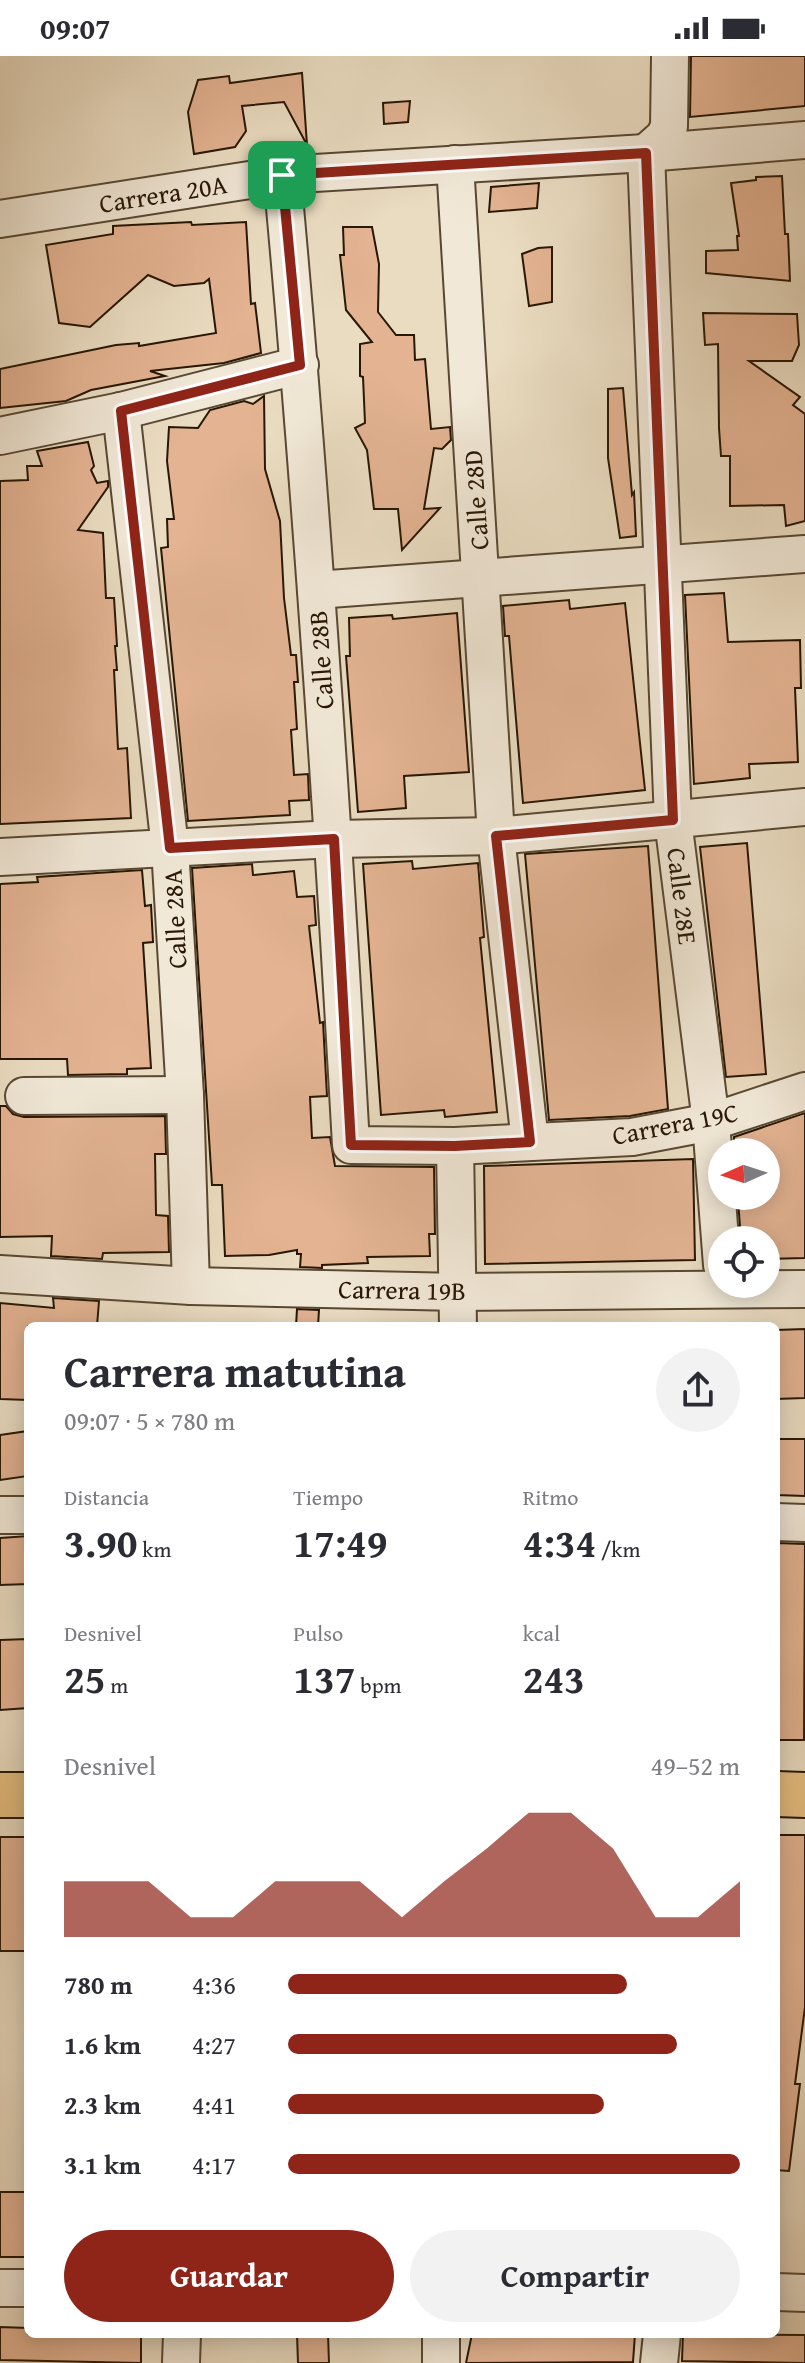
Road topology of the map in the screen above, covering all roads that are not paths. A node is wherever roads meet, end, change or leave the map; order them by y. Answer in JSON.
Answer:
{"nodes":[{"id":1,"x":670,"y":56,"type":"edge"},
{"id":2,"x":805,"y":140,"type":"edge"},
{"id":3,"x":646,"y":153,"type":"junction"},
{"id":4,"x":455,"y":164,"type":"junction"},
{"id":5,"x":282,"y":175,"type":"junction"},
{"id":6,"x":0,"y":219,"type":"edge"},
{"id":7,"x":300,"y":365,"type":"junction"},
{"id":8,"x":121,"y":411,"type":"junction"},
{"id":9,"x":0,"y":436,"type":"edge"},
{"id":10,"x":805,"y":554,"type":"edge"},
{"id":11,"x":662,"y":564,"type":"junction"},
{"id":12,"x":481,"y":577,"type":"junction"},
{"id":13,"x":316,"y":590,"type":"junction"},
{"id":14,"x":805,"y":807,"type":"edge"},
{"id":15,"x":673,"y":820,"type":"junction"},
{"id":16,"x":496,"y":836,"type":"junction"},
{"id":17,"x":334,"y":839,"type":"junction"},
{"id":18,"x":170,"y":848,"type":"junction"},
{"id":19,"x":0,"y":857,"type":"edge"},
{"id":20,"x":805,"y":1091,"type":"edge"},
{"id":21,"x":185,"y":1095,"type":"junction"},
{"id":22,"x":24,"y":1096,"type":"dead end"},
{"id":23,"x":711,"y":1122,"type":"junction"},
{"id":24,"x":530,"y":1142,"type":"junction"},
{"id":25,"x":351,"y":1145,"type":"joint"},
{"id":26,"x":455,"y":1146,"type":"junction"},
{"id":27,"x":719,"y":1226,"type":"edge"},
{"id":28,"x":0,"y":1274,"type":"edge"},
{"id":29,"x":708,"y":1281,"type":"edge"},
{"id":30,"x":191,"y":1286,"type":"junction"},
{"id":31,"x":780,"y":1286,"type":"edge"},
{"id":32,"x":805,"y":1289,"type":"edge"},
{"id":33,"x":458,"y":1309,"type":"edge"},
{"id":34,"x":0,"y":1515,"type":"edge"},
{"id":35,"x":24,"y":1515,"type":"edge"},
{"id":36,"x":780,"y":1522,"type":"edge"},
{"id":37,"x":805,"y":1523,"type":"edge"},
{"id":38,"x":0,"y":1765,"type":"edge"},
{"id":39,"x":24,"y":1765,"type":"edge"},
{"id":40,"x":780,"y":1766,"type":"edge"},
{"id":41,"x":805,"y":1766,"type":"edge"},
{"id":42,"x":780,"y":1794,"type":"edge"},
{"id":43,"x":0,"y":1795,"type":"edge"},
{"id":44,"x":24,"y":1795,"type":"edge"},
{"id":45,"x":805,"y":1795,"type":"edge"},
{"id":46,"x":0,"y":2288,"type":"edge"},
{"id":47,"x":24,"y":2288,"type":"edge"},
{"id":48,"x":780,"y":2292,"type":"edge"},
{"id":49,"x":805,"y":2293,"type":"edge"},
{"id":50,"x":182,"y":2338,"type":"edge"},
{"id":51,"x":441,"y":2338,"type":"edge"},
{"id":52,"x":662,"y":2338,"type":"edge"},
{"id":53,"x":181,"y":2363,"type":"edge"},
{"id":54,"x":441,"y":2363,"type":"edge"},
{"id":55,"x":659,"y":2363,"type":"edge"}],
"edges":[{"from":1,"to":3,"type":"street"},
{"from":2,"to":3,"type":"street","name":"Carrera 20A"},
{"from":3,"to":4,"type":"street","name":"Carrera 20A"},
{"from":3,"to":11,"type":"street","name":"Calle 28E"},
{"from":4,"to":5,"type":"street","name":"Carrera 20A"},
{"from":4,"to":12,"type":"street","name":"Calle 28D"},
{"from":5,"to":6,"type":"street","name":"Carrera 20A"},
{"from":5,"to":7,"type":"street","name":"Calle 28B"},
{"from":7,"to":8,"type":"street"},
{"from":7,"to":13,"type":"street","name":"Calle 28B"},
{"from":8,"to":9,"type":"street"},
{"from":8,"to":18,"type":"street","name":"Calle 28A"},
{"from":10,"to":11,"type":"street"},
{"from":11,"to":12,"type":"street"},
{"from":11,"to":15,"type":"street","name":"Calle 28E"},
{"from":12,"to":13,"type":"street"},
{"from":12,"to":16,"type":"street","name":"Calle 28D"},
{"from":13,"to":17,"type":"street","name":"Calle 28B"},
{"from":14,"to":15,"type":"street"},
{"from":15,"to":16,"type":"street"},
{"from":15,"to":23,"type":"street","name":"Calle 28E"},
{"from":16,"to":17,"type":"street"},
{"from":16,"to":24,"type":"street","name":"Calle 28D"},
{"from":17,"to":18,"type":"street"},
{"from":17,"to":25,"type":"street","name":"Calle 28B"},
{"from":18,"to":19,"type":"street"},
{"from":18,"to":21,"type":"street","name":"Calle 28A"},
{"from":20,"to":23,"type":"street","name":"Carrera 19C"},
{"from":21,"to":22,"type":"street"},
{"from":21,"to":30,"type":"street","name":"Calle 28A"},
{"from":23,"to":24,"type":"street","name":"Carrera 19C"},
{"from":23,"to":27,"type":"street","name":"Calle 28E"},
{"from":24,"to":26,"type":"street","name":"Carrera 19C"},
{"from":25,"to":26,"type":"street","name":"Carrera 19C"},
{"from":26,"to":33,"type":"street"},
{"from":28,"to":30,"type":"street","name":"Carrera 19B"},
{"from":29,"to":33,"type":"street","name":"Carrera 19B"},
{"from":30,"to":33,"type":"street","name":"Carrera 19B"},
{"from":31,"to":32,"type":"street","name":"Carrera 19B"},
{"from":34,"to":35,"type":"street"},
{"from":36,"to":37,"type":"street"},
{"from":38,"to":39,"type":"main road"},
{"from":40,"to":41,"type":"main road"},
{"from":42,"to":45,"type":"main road"},
{"from":43,"to":44,"type":"main road"},
{"from":46,"to":47,"type":"street"},
{"from":48,"to":49,"type":"street"},
{"from":50,"to":53,"type":"street"},
{"from":51,"to":54,"type":"street"},
{"from":52,"to":55,"type":"street"}]}
